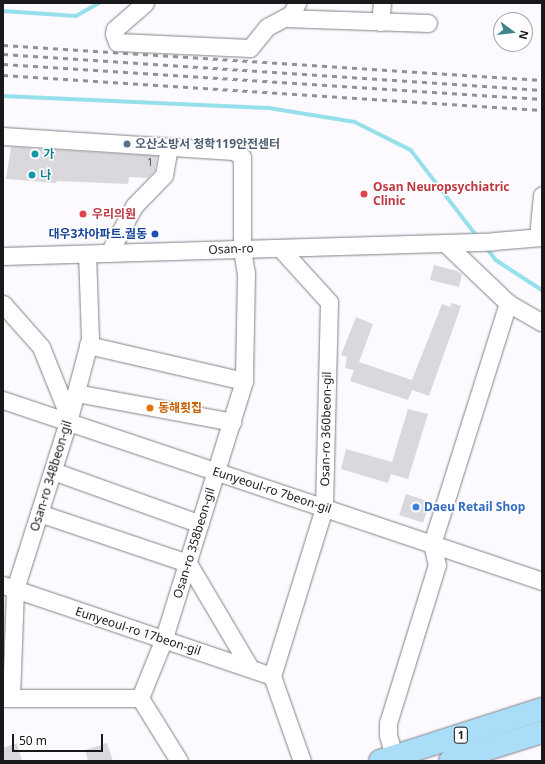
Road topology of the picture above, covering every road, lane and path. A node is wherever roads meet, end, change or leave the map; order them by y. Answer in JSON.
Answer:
{"nodes":[{"id":1,"x":145,"y":3,"type":"edge"},
{"id":2,"x":297,"y":3,"type":"edge"},
{"id":3,"x":382,"y":3,"type":"edge"},
{"id":4,"x":284,"y":18,"type":"junction"},
{"id":5,"x":380,"y":22,"type":"junction"},
{"id":6,"x":428,"y":24,"type":"dead end"},
{"id":7,"x":3,"y":136,"type":"edge"},
{"id":8,"x":169,"y":147,"type":"junction"},
{"id":9,"x":542,"y":195,"type":"edge"},
{"id":10,"x":540,"y":237,"type":"edge"},
{"id":11,"x":452,"y":243,"type":"junction"},
{"id":12,"x":280,"y":248,"type":"junction"},
{"id":13,"x":242,"y":249,"type":"junction"},
{"id":14,"x":109,"y":253,"type":"junction"},
{"id":15,"x":87,"y":254,"type":"junction"},
{"id":16,"x":3,"y":256,"type":"edge"},
{"id":17,"x":508,"y":303,"type":"junction"},
{"id":18,"x":3,"y":304,"type":"edge"},
{"id":19,"x":542,"y":323,"type":"edge"},
{"id":20,"x":88,"y":345,"type":"junction"},
{"id":21,"x":244,"y":381,"type":"junction"},
{"id":22,"x":76,"y":394,"type":"junction"},
{"id":23,"x":3,"y":400,"type":"edge"},
{"id":24,"x":69,"y":420,"type":"junction"},
{"id":25,"x":232,"y":422,"type":"junction"},
{"id":26,"x":53,"y":471,"type":"junction"},
{"id":27,"x":217,"y":472,"type":"junction"},
{"id":28,"x":324,"y":508,"type":"junction"},
{"id":29,"x":39,"y":513,"type":"junction"},
{"id":30,"x":200,"y":524,"type":"junction"},
{"id":31,"x":432,"y":544,"type":"junction"},
{"id":32,"x":188,"y":563,"type":"junction"},
{"id":33,"x":542,"y":581,"type":"edge"},
{"id":34,"x":9,"y":587,"type":"edge"},
{"id":35,"x":163,"y":641,"type":"junction"},
{"id":36,"x":250,"y":668,"type":"junction"},
{"id":37,"x":272,"y":676,"type":"junction"},
{"id":38,"x":7,"y":698,"type":"edge"},
{"id":39,"x":140,"y":698,"type":"junction"},
{"id":40,"x":542,"y":709,"type":"edge"},
{"id":41,"x":542,"y":732,"type":"edge"},
{"id":42,"x":387,"y":759,"type":"edge"},
{"id":43,"x":179,"y":761,"type":"edge"},
{"id":44,"x":302,"y":761,"type":"edge"},
{"id":45,"x":450,"y":761,"type":"edge"}],
"edges":[{"from":1,"to":4,"type":"street"},
{"from":2,"to":4,"type":"street"},
{"from":3,"to":5,"type":"street"},
{"from":4,"to":5,"type":"street"},
{"from":5,"to":6,"type":"street"},
{"from":7,"to":8,"type":"street"},
{"from":8,"to":13,"type":"street","name":"Osan-ro 358beon-gil"},
{"from":8,"to":14,"type":"street"},
{"from":9,"to":10,"type":"street"},
{"from":10,"to":11,"type":"street","name":"Osan-ro"},
{"from":11,"to":12,"type":"street","name":"Osan-ro"},
{"from":11,"to":17,"type":"street"},
{"from":12,"to":13,"type":"street","name":"Osan-ro"},
{"from":12,"to":28,"type":"street","name":"Osan-ro 360beon-gil"},
{"from":13,"to":14,"type":"street","name":"Osan-ro"},
{"from":13,"to":21,"type":"street","name":"Osan-ro 358beon-gil"},
{"from":14,"to":15,"type":"street","name":"Osan-ro"},
{"from":15,"to":16,"type":"street","name":"Osan-ro"},
{"from":15,"to":20,"type":"street","name":"Osan-ro 348beon-gil"},
{"from":17,"to":19,"type":"street"},
{"from":17,"to":31,"type":"street"},
{"from":18,"to":24,"type":"street"},
{"from":20,"to":21,"type":"street"},
{"from":20,"to":22,"type":"street","name":"Osan-ro 348beon-gil"},
{"from":21,"to":25,"type":"street","name":"Osan-ro 358beon-gil"},
{"from":22,"to":24,"type":"street","name":"Osan-ro 348beon-gil"},
{"from":22,"to":25,"type":"street"},
{"from":23,"to":24,"type":"street","name":"Eunyeoul-ro 7beon-gil"},
{"from":24,"to":26,"type":"street","name":"Osan-ro 348beon-gil"},
{"from":24,"to":27,"type":"street","name":"Eunyeoul-ro 7beon-gil"},
{"from":25,"to":27,"type":"street","name":"Osan-ro 358beon-gil"},
{"from":26,"to":29,"type":"street","name":"Osan-ro 348beon-gil"},
{"from":26,"to":30,"type":"street"},
{"from":27,"to":28,"type":"street","name":"Eunyeoul-ro 7beon-gil"},
{"from":27,"to":30,"type":"street","name":"Osan-ro 358beon-gil"},
{"from":28,"to":31,"type":"street","name":"Eunyeoul-ro 7beon-gil"},
{"from":28,"to":37,"type":"street","name":"Osan-ro 360beon-gil"},
{"from":29,"to":32,"type":"street"},
{"from":29,"to":34,"type":"street","name":"Osan-ro 348beon-gil"},
{"from":30,"to":32,"type":"street","name":"Osan-ro 358beon-gil"},
{"from":31,"to":33,"type":"street","name":"Eunyeoul-ro 7beon-gil"},
{"from":31,"to":42,"type":"street"},
{"from":32,"to":35,"type":"street","name":"Osan-ro 358beon-gil"},
{"from":32,"to":36,"type":"street"},
{"from":34,"to":35,"type":"street","name":"Eunyeoul-ro 17beon-gil"},
{"from":34,"to":38,"type":"street","name":"Osan-ro 348beon-gil"},
{"from":35,"to":36,"type":"street","name":"Eunyeoul-ro 17beon-gil"},
{"from":35,"to":39,"type":"street","name":"Osan-ro 358beon-gil"},
{"from":36,"to":37,"type":"street","name":"Eunyeoul-ro 17beon-gil"},
{"from":37,"to":44,"type":"street"},
{"from":38,"to":39,"type":"street"},
{"from":39,"to":43,"type":"street"},
{"from":40,"to":42,"type":"main road","number":"1"},
{"from":41,"to":45,"type":"main road","number":"1"}]}
